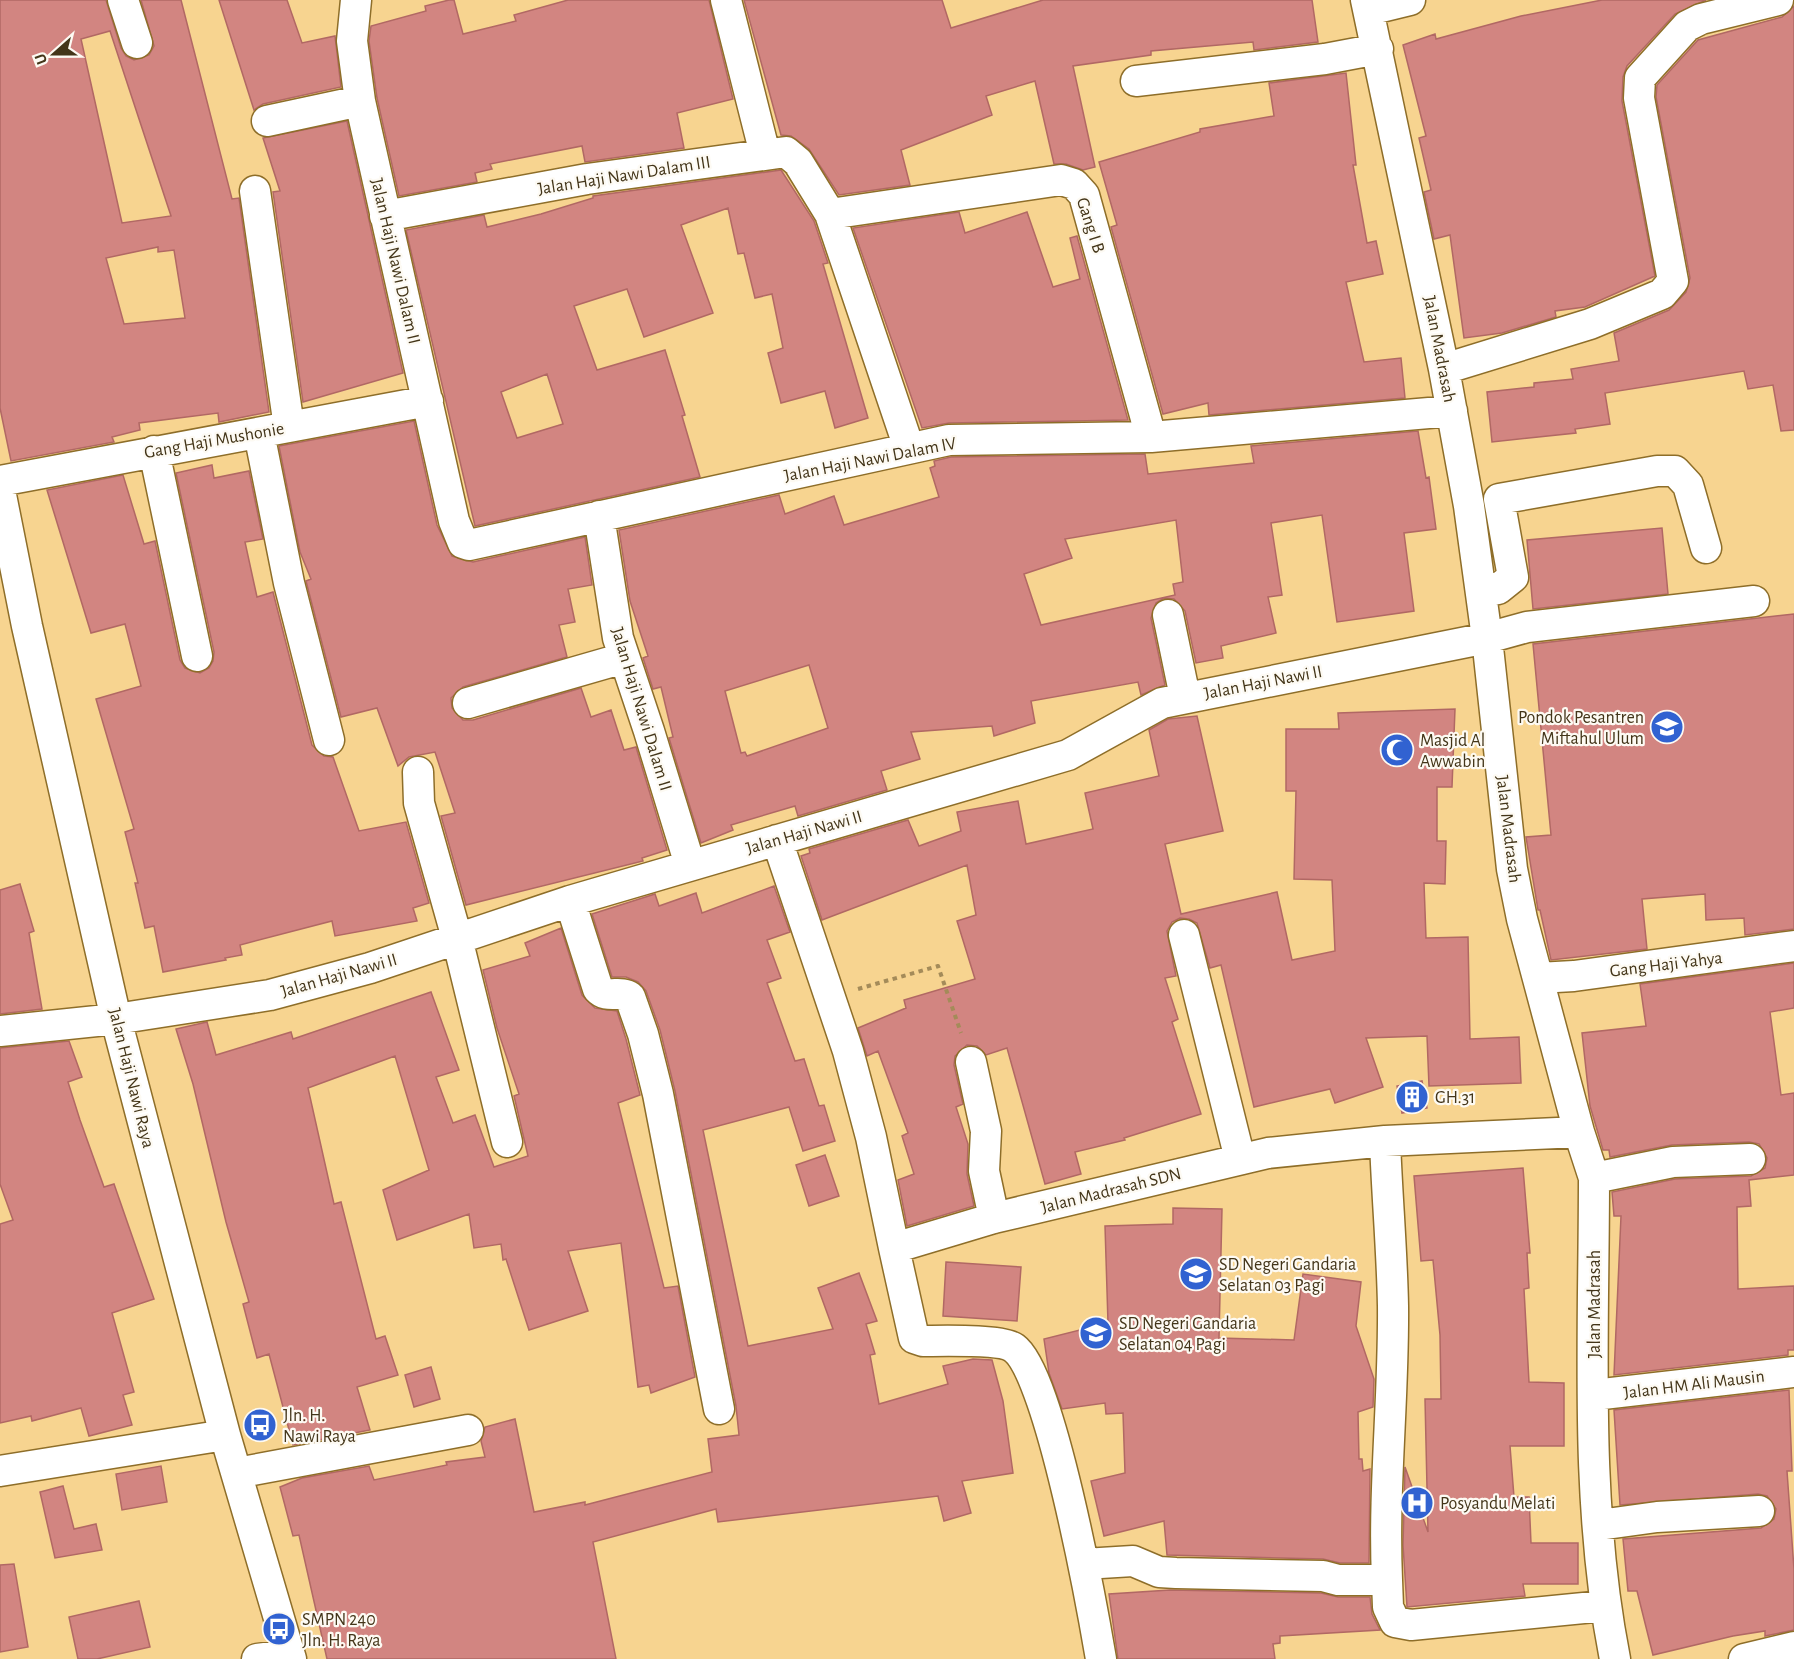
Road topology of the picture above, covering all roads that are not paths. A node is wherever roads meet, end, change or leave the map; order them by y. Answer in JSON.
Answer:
{"nodes":[{"id":1,"x":123,"y":0,"type":"edge"},
{"id":2,"x":356,"y":0,"type":"edge"},
{"id":3,"x":726,"y":0,"type":"edge"},
{"id":4,"x":1410,"y":0,"type":"edge"},
{"id":5,"x":1778,"y":0,"type":"edge"},
{"id":6,"x":1368,"y":5,"type":"edge"},
{"id":7,"x":137,"y":43,"type":"dead end"},
{"id":8,"x":1378,"y":49,"type":"junction"},
{"id":9,"x":1136,"y":81,"type":"dead end"},
{"id":10,"x":360,"y":101,"type":"junction"},
{"id":11,"x":267,"y":121,"type":"dead end"},
{"id":12,"x":765,"y":154,"type":"junction"},
{"id":13,"x":255,"y":191,"type":"dead end"},
{"id":14,"x":830,"y":214,"type":"junction"},
{"id":15,"x":386,"y":216,"type":"junction"},
{"id":16,"x":1444,"y":369,"type":"junction"},
{"id":17,"x":428,"y":401,"type":"junction"},
{"id":18,"x":1452,"y":411,"type":"junction"},
{"id":19,"x":289,"y":427,"type":"junction"},
{"id":20,"x":259,"y":433,"type":"junction"},
{"id":21,"x":1151,"y":438,"type":"junction"},
{"id":22,"x":909,"y":448,"type":"junction"},
{"id":23,"x":154,"y":451,"type":"junction"},
{"id":24,"x":0,"y":481,"type":"edge"},
{"id":25,"x":0,"y":490,"type":"edge"},
{"id":26,"x":599,"y":516,"type":"junction"},
{"id":27,"x":454,"y":521,"type":"joint"},
{"id":28,"x":1706,"y":549,"type":"dead end"},
{"id":29,"x":1481,"y":591,"type":"junction"},
{"id":30,"x":1754,"y":601,"type":"dead end"},
{"id":31,"x":1168,"y":615,"type":"dead end"},
{"id":32,"x":1487,"y":638,"type":"junction"},
{"id":33,"x":196,"y":656,"type":"dead end"},
{"id":34,"x":624,"y":658,"type":"junction"},
{"id":35,"x":1185,"y":697,"type":"junction"},
{"id":36,"x":468,"y":703,"type":"dead end"},
{"id":37,"x":329,"y":740,"type":"dead end"},
{"id":38,"x":417,"y":772,"type":"dead end"},
{"id":39,"x":777,"y":840,"type":"junction"},
{"id":40,"x":690,"y":865,"type":"junction"},
{"id":41,"x":570,"y":901,"type":"junction"},
{"id":42,"x":1184,"y":935,"type":"dead end"},
{"id":43,"x":457,"y":938,"type":"junction"},
{"id":44,"x":1794,"y":946,"type":"edge"},
{"id":45,"x":1538,"y":978,"type":"junction"},
{"id":46,"x":116,"y":1019,"type":"junction"},
{"id":47,"x":0,"y":1031,"type":"edge"},
{"id":48,"x":971,"y":1062,"type":"road end"},
{"id":49,"x":1579,"y":1132,"type":"junction"},
{"id":50,"x":1385,"y":1141,"type":"junction"},
{"id":51,"x":507,"y":1142,"type":"dead end"},
{"id":52,"x":1240,"y":1159,"type":"junction"},
{"id":53,"x":1750,"y":1159,"type":"dead end"},
{"id":54,"x":1594,"y":1178,"type":"junction"},
{"id":55,"x":994,"y":1218,"type":"junction"},
{"id":56,"x":894,"y":1248,"type":"junction"},
{"id":57,"x":1794,"y":1372,"type":"edge"},
{"id":58,"x":1594,"y":1395,"type":"junction"},
{"id":59,"x":719,"y":1408,"type":"dead end"},
{"id":60,"x":468,"y":1430,"type":"dead end"},
{"id":61,"x":225,"y":1435,"type":"junction"},
{"id":62,"x":0,"y":1471,"type":"edge"},
{"id":63,"x":237,"y":1473,"type":"junction"},
{"id":64,"x":1759,"y":1511,"type":"dead end"},
{"id":65,"x":1599,"y":1525,"type":"junction"},
{"id":66,"x":1084,"y":1564,"type":"junction"},
{"id":67,"x":1387,"y":1580,"type":"junction"},
{"id":68,"x":1604,"y":1606,"type":"junction"},
{"id":69,"x":1794,"y":1647,"type":"edge"},
{"id":70,"x":290,"y":1657,"type":"edge"},
{"id":71,"x":257,"y":1659,"type":"edge"},
{"id":72,"x":1101,"y":1659,"type":"edge"},
{"id":73,"x":1615,"y":1659,"type":"edge"},
{"id":74,"x":1744,"y":1659,"type":"edge"}],
"edges":[{"from":1,"to":7,"type":"street"},
{"from":2,"to":10,"type":"street","name":"Jalan Haji Nawi Dalam II"},
{"from":3,"to":12,"type":"street"},
{"from":4,"to":6,"type":"street"},
{"from":5,"to":16,"type":"street"},
{"from":6,"to":8,"type":"street","name":"Jalan Madrasah"},
{"from":8,"to":9,"type":"street"},
{"from":8,"to":16,"type":"street","name":"Jalan Madrasah"},
{"from":10,"to":11,"type":"street"},
{"from":10,"to":15,"type":"street","name":"Jalan Haji Nawi Dalam II"},
{"from":12,"to":14,"type":"street","name":"Jalan Haji Nawi Dalam III"},
{"from":12,"to":15,"type":"street","name":"Jalan Haji Nawi Dalam III"},
{"from":13,"to":19,"type":"street"},
{"from":14,"to":21,"type":"street","name":"Gang I B"},
{"from":14,"to":22,"type":"street"},
{"from":15,"to":17,"type":"street","name":"Jalan Haji Nawi Dalam II"},
{"from":16,"to":18,"type":"street","name":"Jalan Madrasah"},
{"from":17,"to":19,"type":"street","name":"Gang Haji Mushonie"},
{"from":17,"to":27,"type":"street","name":"Jalan Haji Nawi Dalam II"},
{"from":18,"to":21,"type":"street","name":"Jalan Haji Nawi Dalam IV"},
{"from":18,"to":29,"type":"street","name":"Jalan Madrasah"},
{"from":19,"to":20,"type":"street","name":"Gang Haji Mushonie"},
{"from":20,"to":23,"type":"street","name":"Gang Haji Mushonie"},
{"from":20,"to":37,"type":"street"},
{"from":21,"to":22,"type":"street","name":"Jalan Haji Nawi Dalam IV"},
{"from":22,"to":26,"type":"street","name":"Jalan Haji Nawi Dalam IV"},
{"from":23,"to":24,"type":"street","name":"Gang Haji Mushonie"},
{"from":23,"to":33,"type":"street"},
{"from":25,"to":46,"type":"street","name":"Jalan Haji Nawi Raya"},
{"from":26,"to":27,"type":"street","name":"Jalan Haji Nawi Dalam IV"},
{"from":26,"to":34,"type":"street","name":"Jalan Haji Nawi Dalam II"},
{"from":28,"to":29,"type":"street"},
{"from":29,"to":32,"type":"street","name":"Jalan Madrasah"},
{"from":30,"to":32,"type":"street","name":"Jalan Haji Nawi II"},
{"from":31,"to":35,"type":"street"},
{"from":32,"to":35,"type":"street","name":"Jalan Haji Nawi II"},
{"from":32,"to":45,"type":"street","name":"Jalan Madrasah"},
{"from":34,"to":36,"type":"street"},
{"from":34,"to":40,"type":"street","name":"Jalan Haji Nawi Dalam II"},
{"from":35,"to":39,"type":"street","name":"Jalan Haji Nawi II"},
{"from":38,"to":43,"type":"street"},
{"from":39,"to":40,"type":"street","name":"Jalan Haji Nawi II"},
{"from":39,"to":56,"type":"street"},
{"from":40,"to":41,"type":"street","name":"Jalan Haji Nawi II"},
{"from":41,"to":43,"type":"street","name":"Jalan Haji Nawi II"},
{"from":41,"to":59,"type":"street"},
{"from":42,"to":52,"type":"street"},
{"from":43,"to":46,"type":"street","name":"Jalan Haji Nawi II"},
{"from":43,"to":51,"type":"street"},
{"from":44,"to":45,"type":"street","name":"Gang Haji Yahya"},
{"from":45,"to":49,"type":"street","name":"Jalan Madrasah"},
{"from":46,"to":47,"type":"street","name":"Jalan Haji Nawi II"},
{"from":46,"to":61,"type":"street","name":"Jalan Haji Nawi Raya"},
{"from":48,"to":55,"type":"street"},
{"from":49,"to":50,"type":"street","name":"Jalan Madrasah SDN"},
{"from":49,"to":54,"type":"street","name":"Jalan Madrasah"},
{"from":50,"to":52,"type":"street","name":"Jalan Madrasah SDN"},
{"from":50,"to":67,"type":"street"},
{"from":52,"to":55,"type":"street","name":"Jalan Madrasah SDN"},
{"from":53,"to":54,"type":"street"},
{"from":54,"to":58,"type":"street","name":"Jalan Madrasah"},
{"from":55,"to":56,"type":"street","name":"Jalan Madrasah SDN"},
{"from":56,"to":66,"type":"street"},
{"from":57,"to":58,"type":"street","name":"Jalan HM Ali Mausin"},
{"from":58,"to":65,"type":"street","name":"Jalan Madrasah"},
{"from":60,"to":63,"type":"street"},
{"from":61,"to":62,"type":"street"},
{"from":61,"to":63,"type":"street","name":"Jalan Haji Nawi Raya"},
{"from":63,"to":70,"type":"street","name":"Jalan Haji Nawi Raya"},
{"from":64,"to":65,"type":"street"},
{"from":65,"to":68,"type":"street","name":"Jalan Madrasah"},
{"from":66,"to":67,"type":"street"},
{"from":66,"to":72,"type":"street"},
{"from":67,"to":68,"type":"street"},
{"from":68,"to":73,"type":"street","name":"Jalan Madrasah"},
{"from":69,"to":74,"type":"street"},
{"from":70,"to":71,"type":"street"}]}
